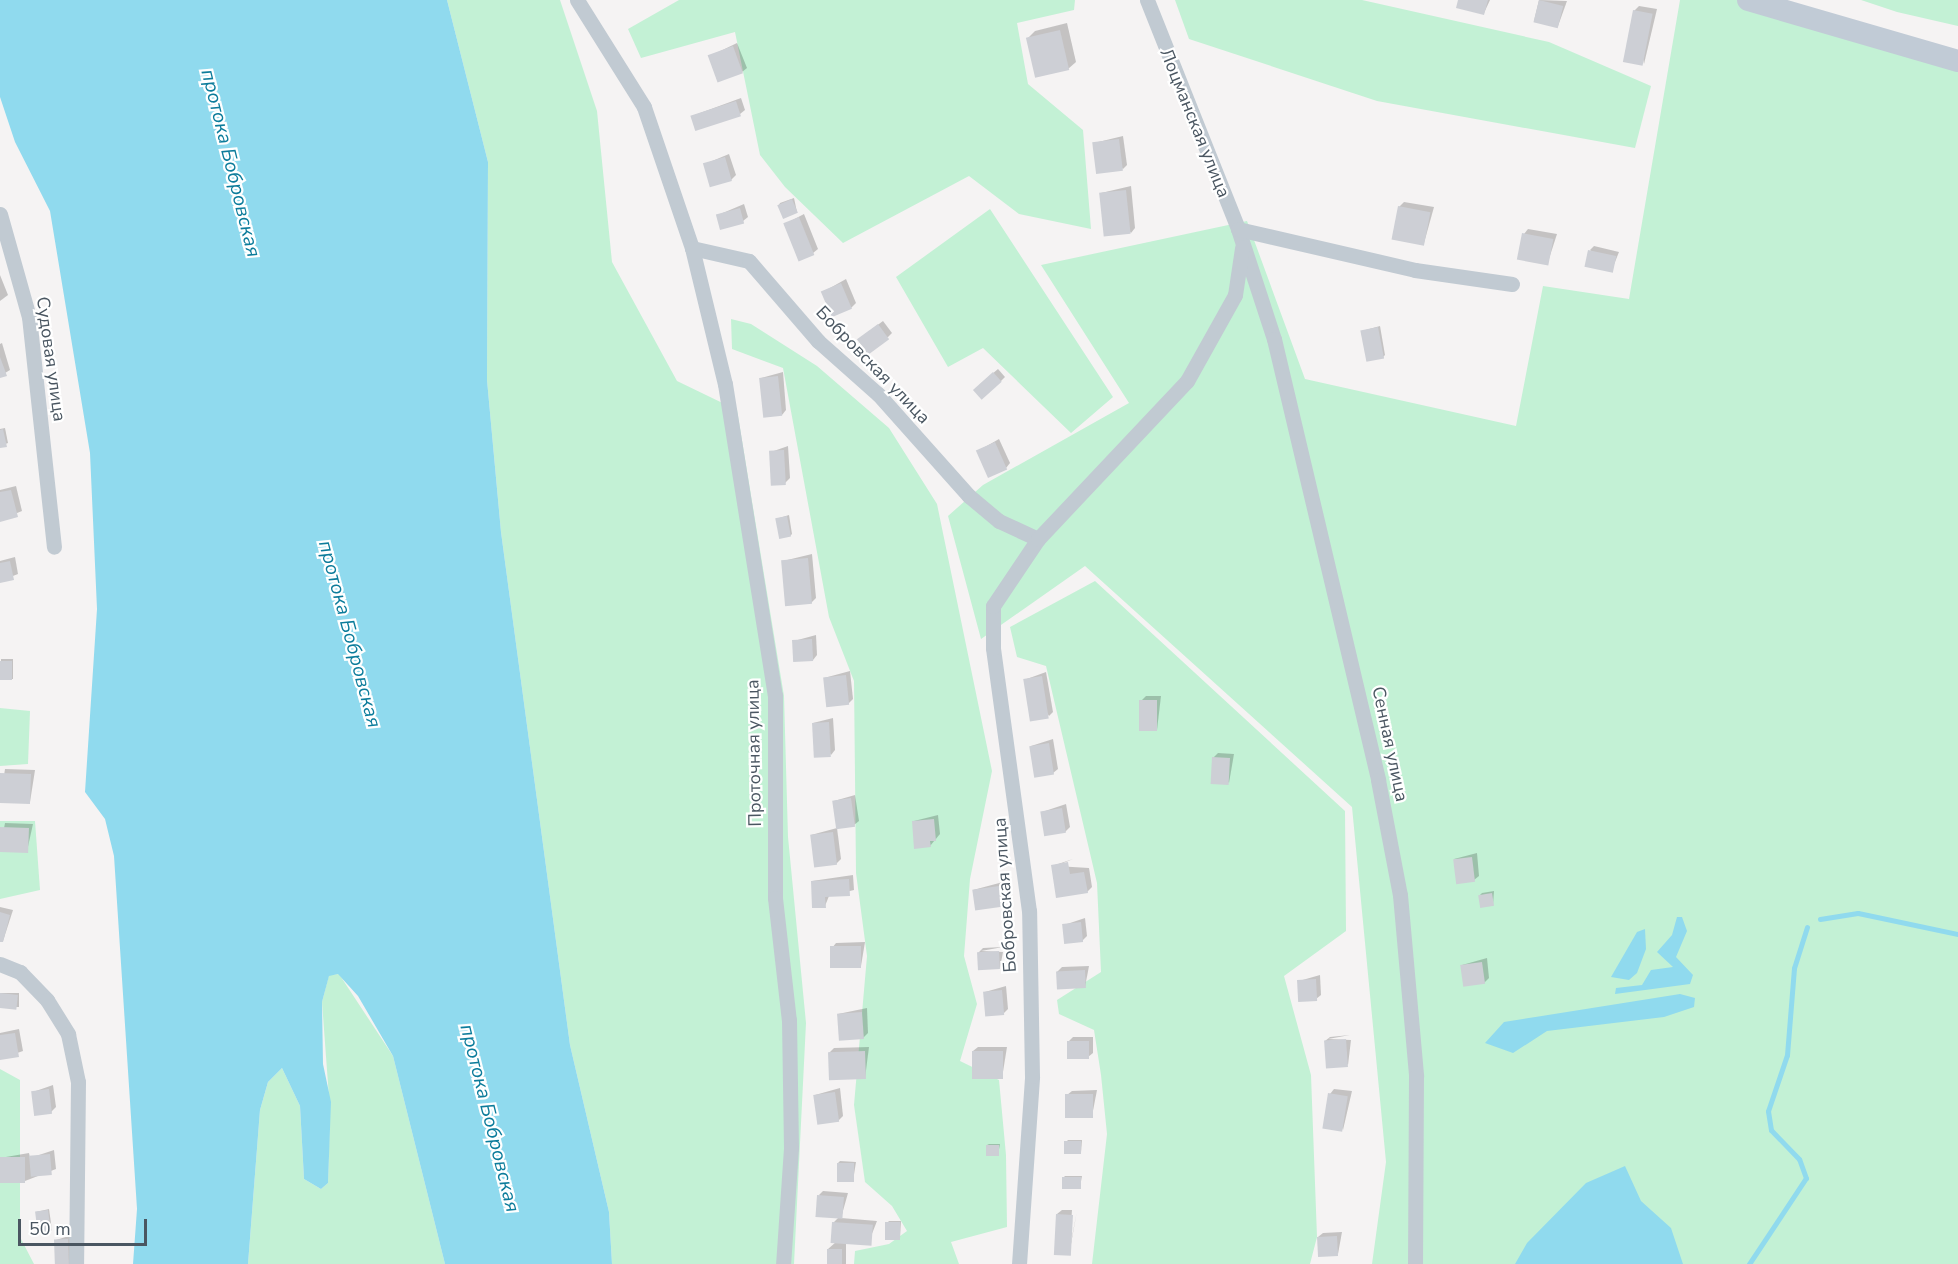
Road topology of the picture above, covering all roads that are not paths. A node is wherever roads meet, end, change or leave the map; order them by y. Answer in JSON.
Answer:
{"nodes":[{"id":1,"x":578,"y":0,"type":"edge"},
{"id":2,"x":1147,"y":0,"type":"edge"},
{"id":3,"x":1748,"y":0,"type":"edge"},
{"id":4,"x":1958,"y":61,"type":"edge"},
{"id":5,"x":0,"y":214,"type":"edge"},
{"id":6,"x":1238,"y":229,"type":"junction"},
{"id":7,"x":1243,"y":245,"type":"junction"},
{"id":8,"x":692,"y":248,"type":"junction"},
{"id":9,"x":1512,"y":284,"type":"dead end"},
{"id":10,"x":1038,"y":539,"type":"junction"},
{"id":11,"x":54,"y":547,"type":"dead end"},
{"id":12,"x":0,"y":964,"type":"edge"},
{"id":13,"x":76,"y":1264,"type":"edge"},
{"id":14,"x":783,"y":1264,"type":"edge"},
{"id":15,"x":1018,"y":1264,"type":"edge"},
{"id":16,"x":1415,"y":1264,"type":"edge"}],
"edges":[{"from":1,"to":8,"type":"street"},
{"from":2,"to":6,"type":"street","name":"Лоцманская улица"},
{"from":3,"to":4,"type":"street"},
{"from":5,"to":11,"type":"street","name":"Судовая улица"},
{"from":6,"to":7,"type":"street","name":"Лоцманская улица"},
{"from":6,"to":9,"type":"street"},
{"from":7,"to":10,"type":"street","name":"Бобровская улица"},
{"from":7,"to":16,"type":"street","name":"Сенная улица"},
{"from":8,"to":10,"type":"street","name":"Бобровская улица"},
{"from":8,"to":14,"type":"street","name":"Проточная улица"},
{"from":10,"to":15,"type":"street","name":"Бобровская улица"},
{"from":12,"to":13,"type":"street"}]}
